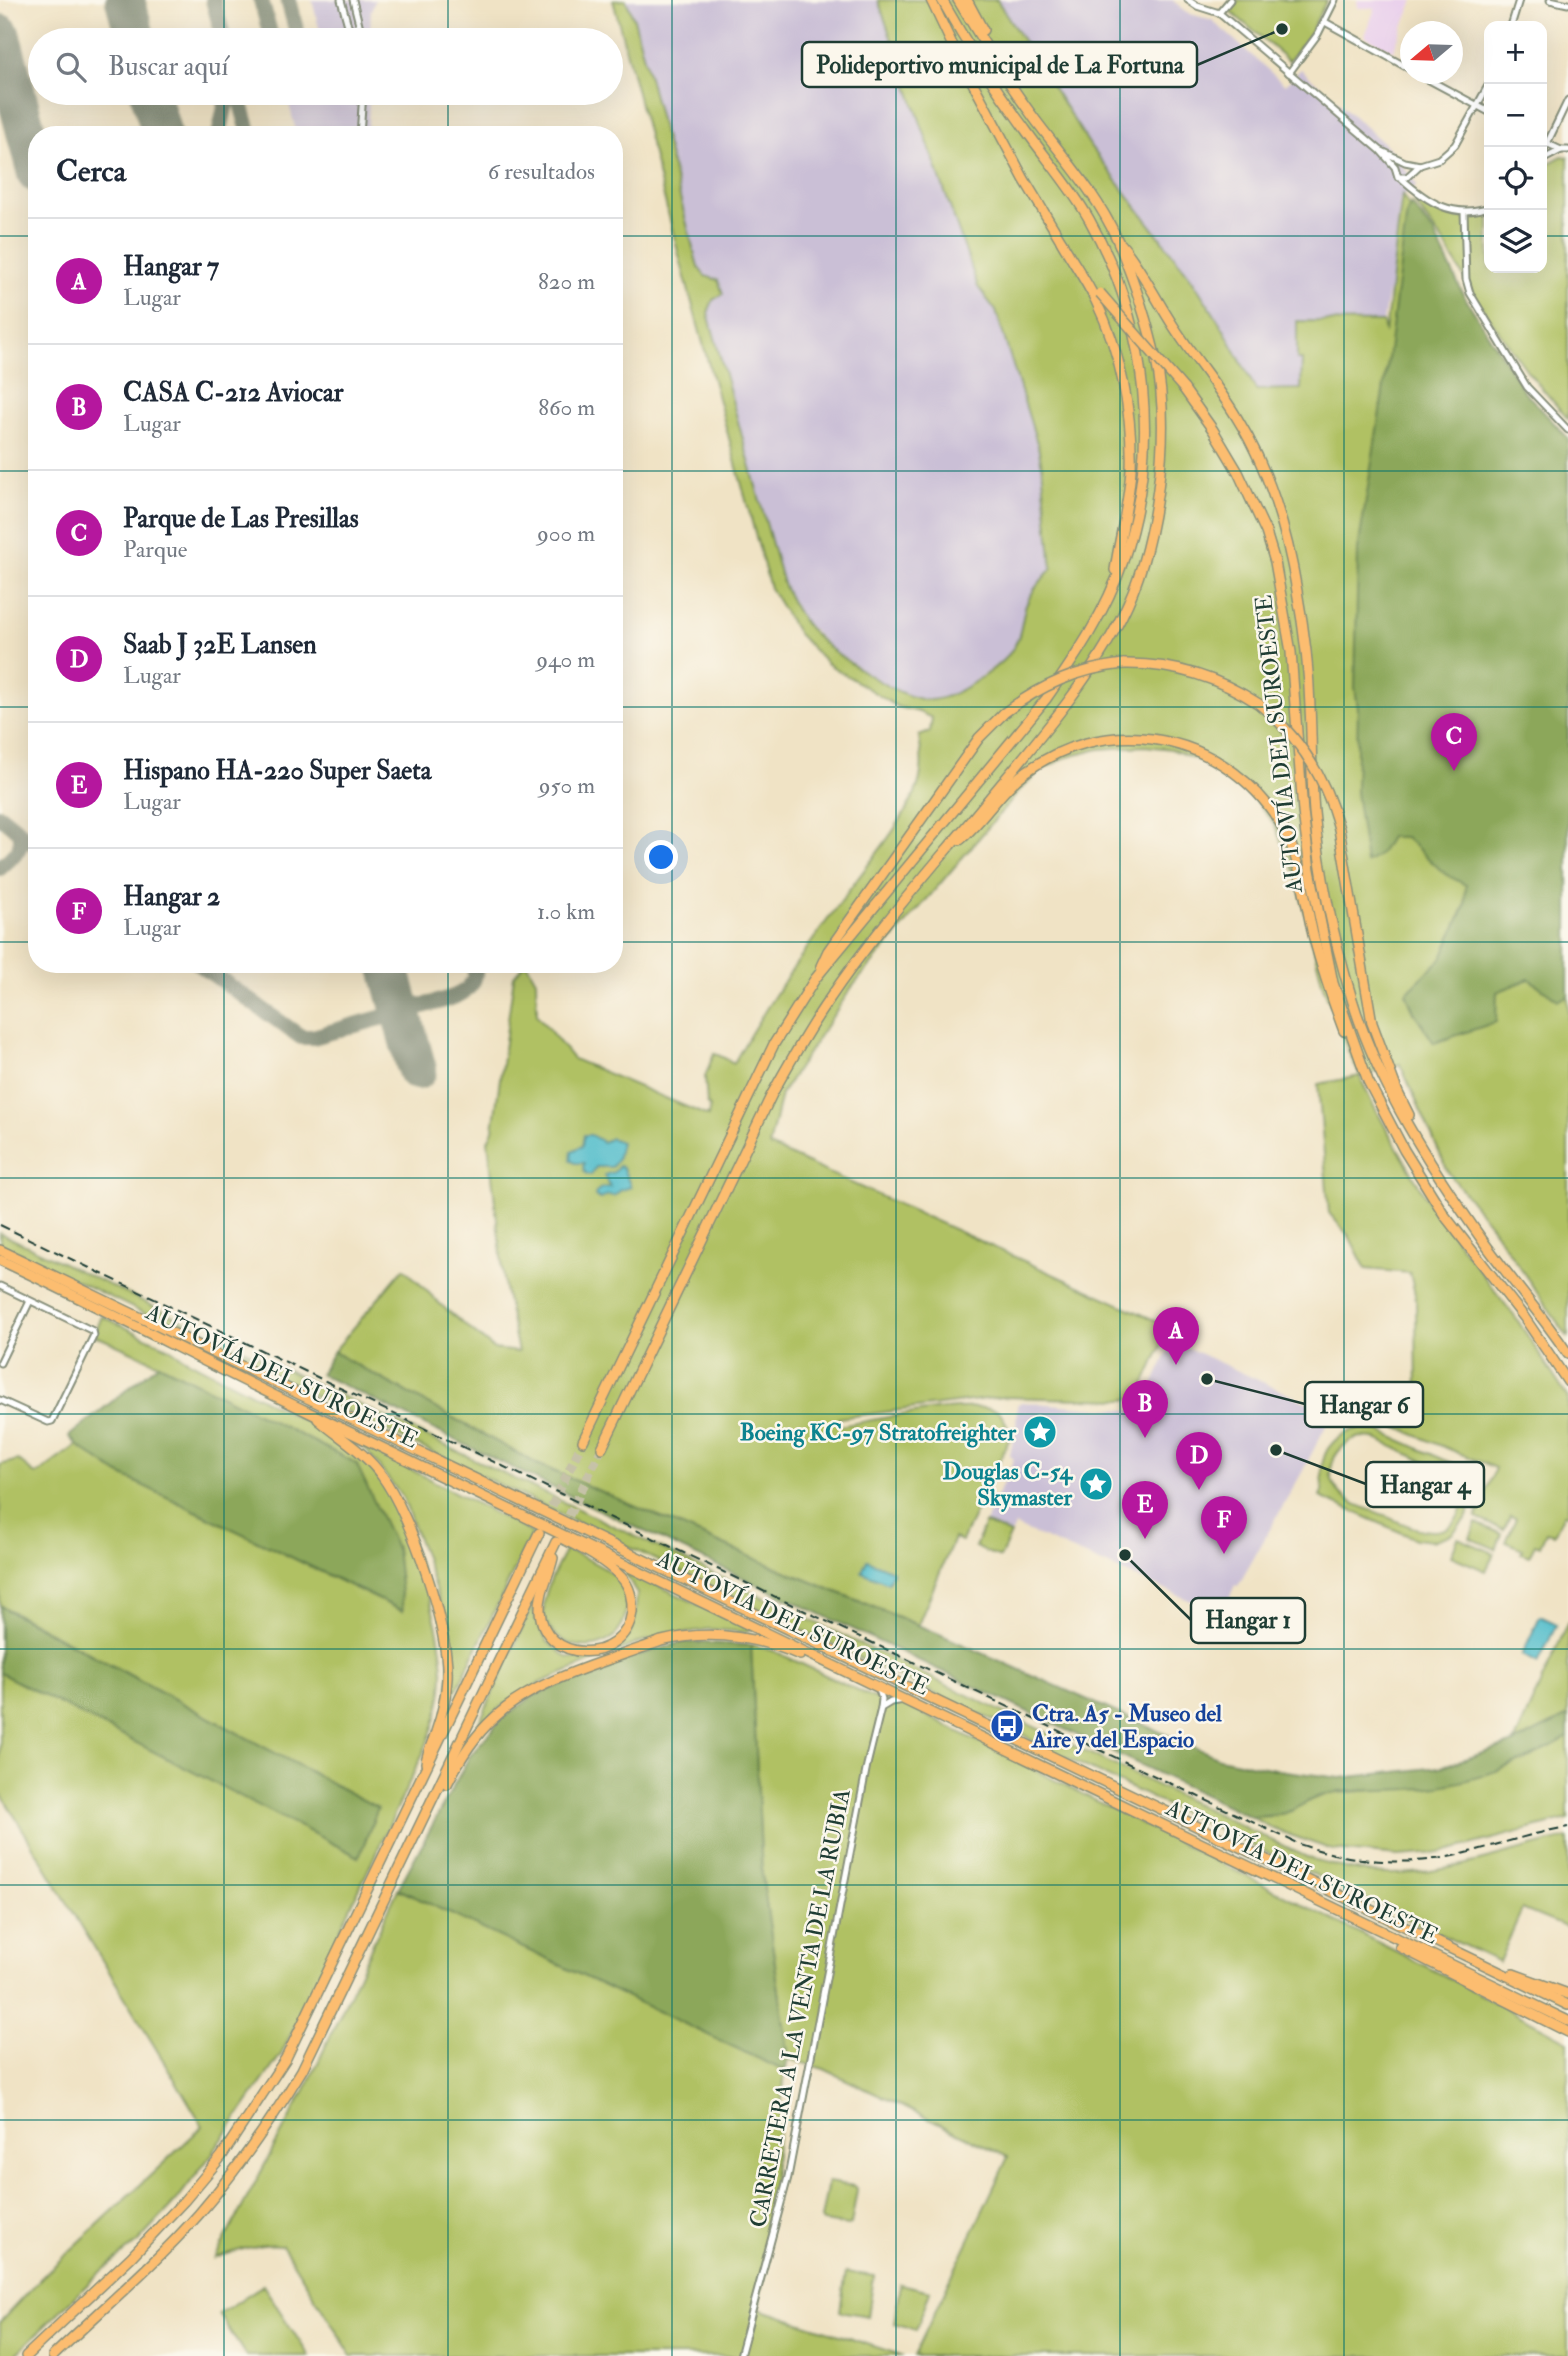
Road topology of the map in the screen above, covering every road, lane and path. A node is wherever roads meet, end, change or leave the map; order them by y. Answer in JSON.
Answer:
{"nodes":[{"id":1,"x":341,"y":0,"type":"edge"},
{"id":2,"x":353,"y":0,"type":"edge"},
{"id":3,"x":931,"y":0,"type":"edge"},
{"id":4,"x":941,"y":0,"type":"edge"},
{"id":5,"x":958,"y":0,"type":"edge"},
{"id":6,"x":967,"y":0,"type":"edge"},
{"id":7,"x":1188,"y":0,"type":"edge"},
{"id":8,"x":1230,"y":0,"type":"edge"},
{"id":9,"x":1335,"y":0,"type":"edge"},
{"id":10,"x":1519,"y":0,"type":"edge"},
{"id":11,"x":1550,"y":0,"type":"edge"},
{"id":12,"x":1568,"y":4,"type":"edge"},
{"id":13,"x":1219,"y":13,"type":"junction"},
{"id":14,"x":1513,"y":21,"type":"edge"},
{"id":15,"x":1325,"y":22,"type":"junction"},
{"id":16,"x":349,"y":28,"type":"edge"},
{"id":17,"x":361,"y":28,"type":"edge"},
{"id":18,"x":1400,"y":63,"type":"edge"},
{"id":19,"x":1000,"y":70,"type":"junction"},
{"id":20,"x":1289,"y":73,"type":"junction"},
{"id":21,"x":1437,"y":84,"type":"edge"},
{"id":22,"x":1484,"y":95,"type":"edge"},
{"id":23,"x":1568,"y":100,"type":"edge"},
{"id":24,"x":362,"y":105,"type":"edge"},
{"id":25,"x":1479,"y":106,"type":"junction"},
{"id":26,"x":1484,"y":109,"type":"edge"},
{"id":27,"x":994,"y":120,"type":"junction"},
{"id":28,"x":361,"y":126,"type":"edge"},
{"id":29,"x":1547,"y":138,"type":"edge"},
{"id":30,"x":1547,"y":143,"type":"edge"},
{"id":31,"x":1380,"y":150,"type":"junction"},
{"id":32,"x":1564,"y":150,"type":"edge"},
{"id":33,"x":1547,"y":158,"type":"edge"},
{"id":34,"x":1405,"y":162,"type":"junction"},
{"id":35,"x":1420,"y":164,"type":"junction"},
{"id":36,"x":1395,"y":167,"type":"junction"},
{"id":37,"x":1411,"y":173,"type":"junction"},
{"id":38,"x":1401,"y":178,"type":"junction"},
{"id":39,"x":1484,"y":208,"type":"edge"},
{"id":40,"x":1464,"y":212,"type":"junction"},
{"id":41,"x":1116,"y":237,"type":"junction"},
{"id":42,"x":1061,"y":241,"type":"junction"},
{"id":43,"x":1568,"y":430,"type":"edge"},
{"id":44,"x":1113,"y":587,"type":"junction"},
{"id":45,"x":943,"y":855,"type":"junction"},
{"id":46,"x":816,"y":979,"type":"junction"},
{"id":47,"x":1368,"y":1081,"type":"junction"},
{"id":48,"x":1436,"y":1171,"type":"junction"},
{"id":49,"x":0,"y":1250,"type":"edge"},
{"id":50,"x":0,"y":1260,"type":"edge"},
{"id":51,"x":0,"y":1286,"type":"edge"},
{"id":52,"x":30,"y":1301,"type":"junction"},
{"id":53,"x":1568,"y":1354,"type":"edge"},
{"id":54,"x":0,"y":1363,"type":"edge"},
{"id":55,"x":1568,"y":1382,"type":"edge"},
{"id":56,"x":0,"y":1400,"type":"edge"},
{"id":57,"x":311,"y":1414,"type":"junction"},
{"id":58,"x":583,"y":1441,"type":"tunnel mouth"},
{"id":59,"x":602,"y":1448,"type":"tunnel mouth"},
{"id":60,"x":450,"y":1480,"type":"junction"},
{"id":61,"x":539,"y":1533,"type":"tunnel mouth"},
{"id":62,"x":859,"y":1678,"type":"junction"},
{"id":63,"x":878,"y":1687,"type":"junction"},
{"id":64,"x":905,"y":1700,"type":"junction"},
{"id":65,"x":881,"y":1708,"type":"junction"},
{"id":66,"x":426,"y":1765,"type":"junction"},
{"id":67,"x":411,"y":1846,"type":"junction"},
{"id":68,"x":1313,"y":1900,"type":"junction"},
{"id":69,"x":1478,"y":1962,"type":"junction"},
{"id":70,"x":1568,"y":1994,"type":"edge"},
{"id":71,"x":1568,"y":2005,"type":"edge"},
{"id":72,"x":1568,"y":2021,"type":"edge"},
{"id":73,"x":1568,"y":2032,"type":"edge"},
{"id":74,"x":26,"y":2356,"type":"edge"},
{"id":75,"x":53,"y":2356,"type":"edge"},
{"id":76,"x":740,"y":2356,"type":"edge"}],
"edges":[{"from":1,"to":16,"type":"street"},
{"from":2,"to":17,"type":"street"},
{"from":3,"to":27,"type":"highway"},
{"from":4,"to":27,"type":"highway"},
{"from":4,"to":44,"type":"highway"},
{"from":5,"to":19,"type":"highway"},
{"from":6,"to":19,"type":"highway"},
{"from":7,"to":13,"type":"street"},
{"from":8,"to":13,"type":"street"},
{"from":9,"to":15,"type":"street"},
{"from":10,"to":14,"type":"street"},
{"from":11,"to":12,"type":"street"},
{"from":13,"to":20,"type":"street"},
{"from":15,"to":18,"type":"street"},
{"from":15,"to":20,"type":"street"},
{"from":19,"to":41,"type":"highway"},
{"from":20,"to":31,"type":"street"},
{"from":21,"to":25,"type":"street"},
{"from":22,"to":25,"type":"street"},
{"from":23,"to":29,"type":"street"},
{"from":24,"to":28,"type":"street"},
{"from":25,"to":26,"type":"street"},
{"from":25,"to":35,"type":"street"},
{"from":27,"to":42,"type":"highway","name":"AUTOVÍA DEL SUROESTE"},
{"from":30,"to":32,"type":"street"},
{"from":31,"to":34,"type":"street"},
{"from":31,"to":36,"type":"street"},
{"from":32,"to":33,"type":"street"},
{"from":34,"to":35,"type":"street"},
{"from":34,"to":36,"type":"street"},
{"from":34,"to":37,"type":"street"},
{"from":35,"to":37,"type":"street"},
{"from":36,"to":38,"type":"street"},
{"from":37,"to":38,"type":"street"},
{"from":38,"to":40,"type":"street"},
{"from":39,"to":40,"type":"street"},
{"from":40,"to":43,"type":"street"},
{"from":41,"to":45,"type":"highway"},
{"from":41,"to":48,"type":"highway","name":"AUTOVÍA DEL SUROESTE"},
{"from":42,"to":44,"type":"highway"},
{"from":42,"to":47,"type":"highway","name":"AUTOVÍA DEL SUROESTE","bridge":true},
{"from":44,"to":46,"type":"highway"},
{"from":45,"to":47,"type":"highway"},
{"from":45,"to":59,"type":"highway"},
{"from":46,"to":48,"type":"highway","bridge":true},
{"from":46,"to":58,"type":"highway"},
{"from":47,"to":55,"type":"highway","name":"AUTOVÍA DEL SUROESTE"},
{"from":48,"to":53,"type":"highway","name":"AUTOVÍA DEL SUROESTE"},
{"from":49,"to":69,"type":"highway","name":"AUTOVÍA DEL SUROESTE"},
{"from":50,"to":57,"type":"highway","name":"AUTOVÍA DEL SUROESTE"},
{"from":51,"to":52,"type":"street"},
{"from":52,"to":54,"type":"street"},
{"from":52,"to":56,"type":"street"},
{"from":57,"to":60,"type":"highway","name":"AUTOVÍA DEL SUROESTE"},
{"from":57,"to":66,"type":"highway"},
{"from":60,"to":62,"type":"highway","name":"AUTOVÍA DEL SUROESTE"},
{"from":60,"to":67,"type":"highway"},
{"from":61,"to":66,"type":"highway"},
{"from":62,"to":63,"type":"highway","name":"AUTOVÍA DEL SUROESTE"},
{"from":62,"to":67,"type":"highway"},
{"from":63,"to":64,"type":"highway","name":"AUTOVÍA DEL SUROESTE"},
{"from":63,"to":65,"type":"street","name":"CARRETERA A LA VENTA DE LA RUBIA"},
{"from":64,"to":65,"type":"street"},
{"from":64,"to":68,"type":"highway","name":"AUTOVÍA DEL SUROESTE"},
{"from":65,"to":76,"type":"street","name":"CARRETERA A LA VENTA DE LA RUBIA"},
{"from":66,"to":74,"type":"highway"},
{"from":67,"to":75,"type":"highway"},
{"from":68,"to":72,"type":"highway","name":"AUTOVÍA DEL SUROESTE"},
{"from":68,"to":73,"type":"highway"},
{"from":69,"to":70,"type":"highway"},
{"from":69,"to":71,"type":"highway","name":"AUTOVÍA DEL SUROESTE"}]}
